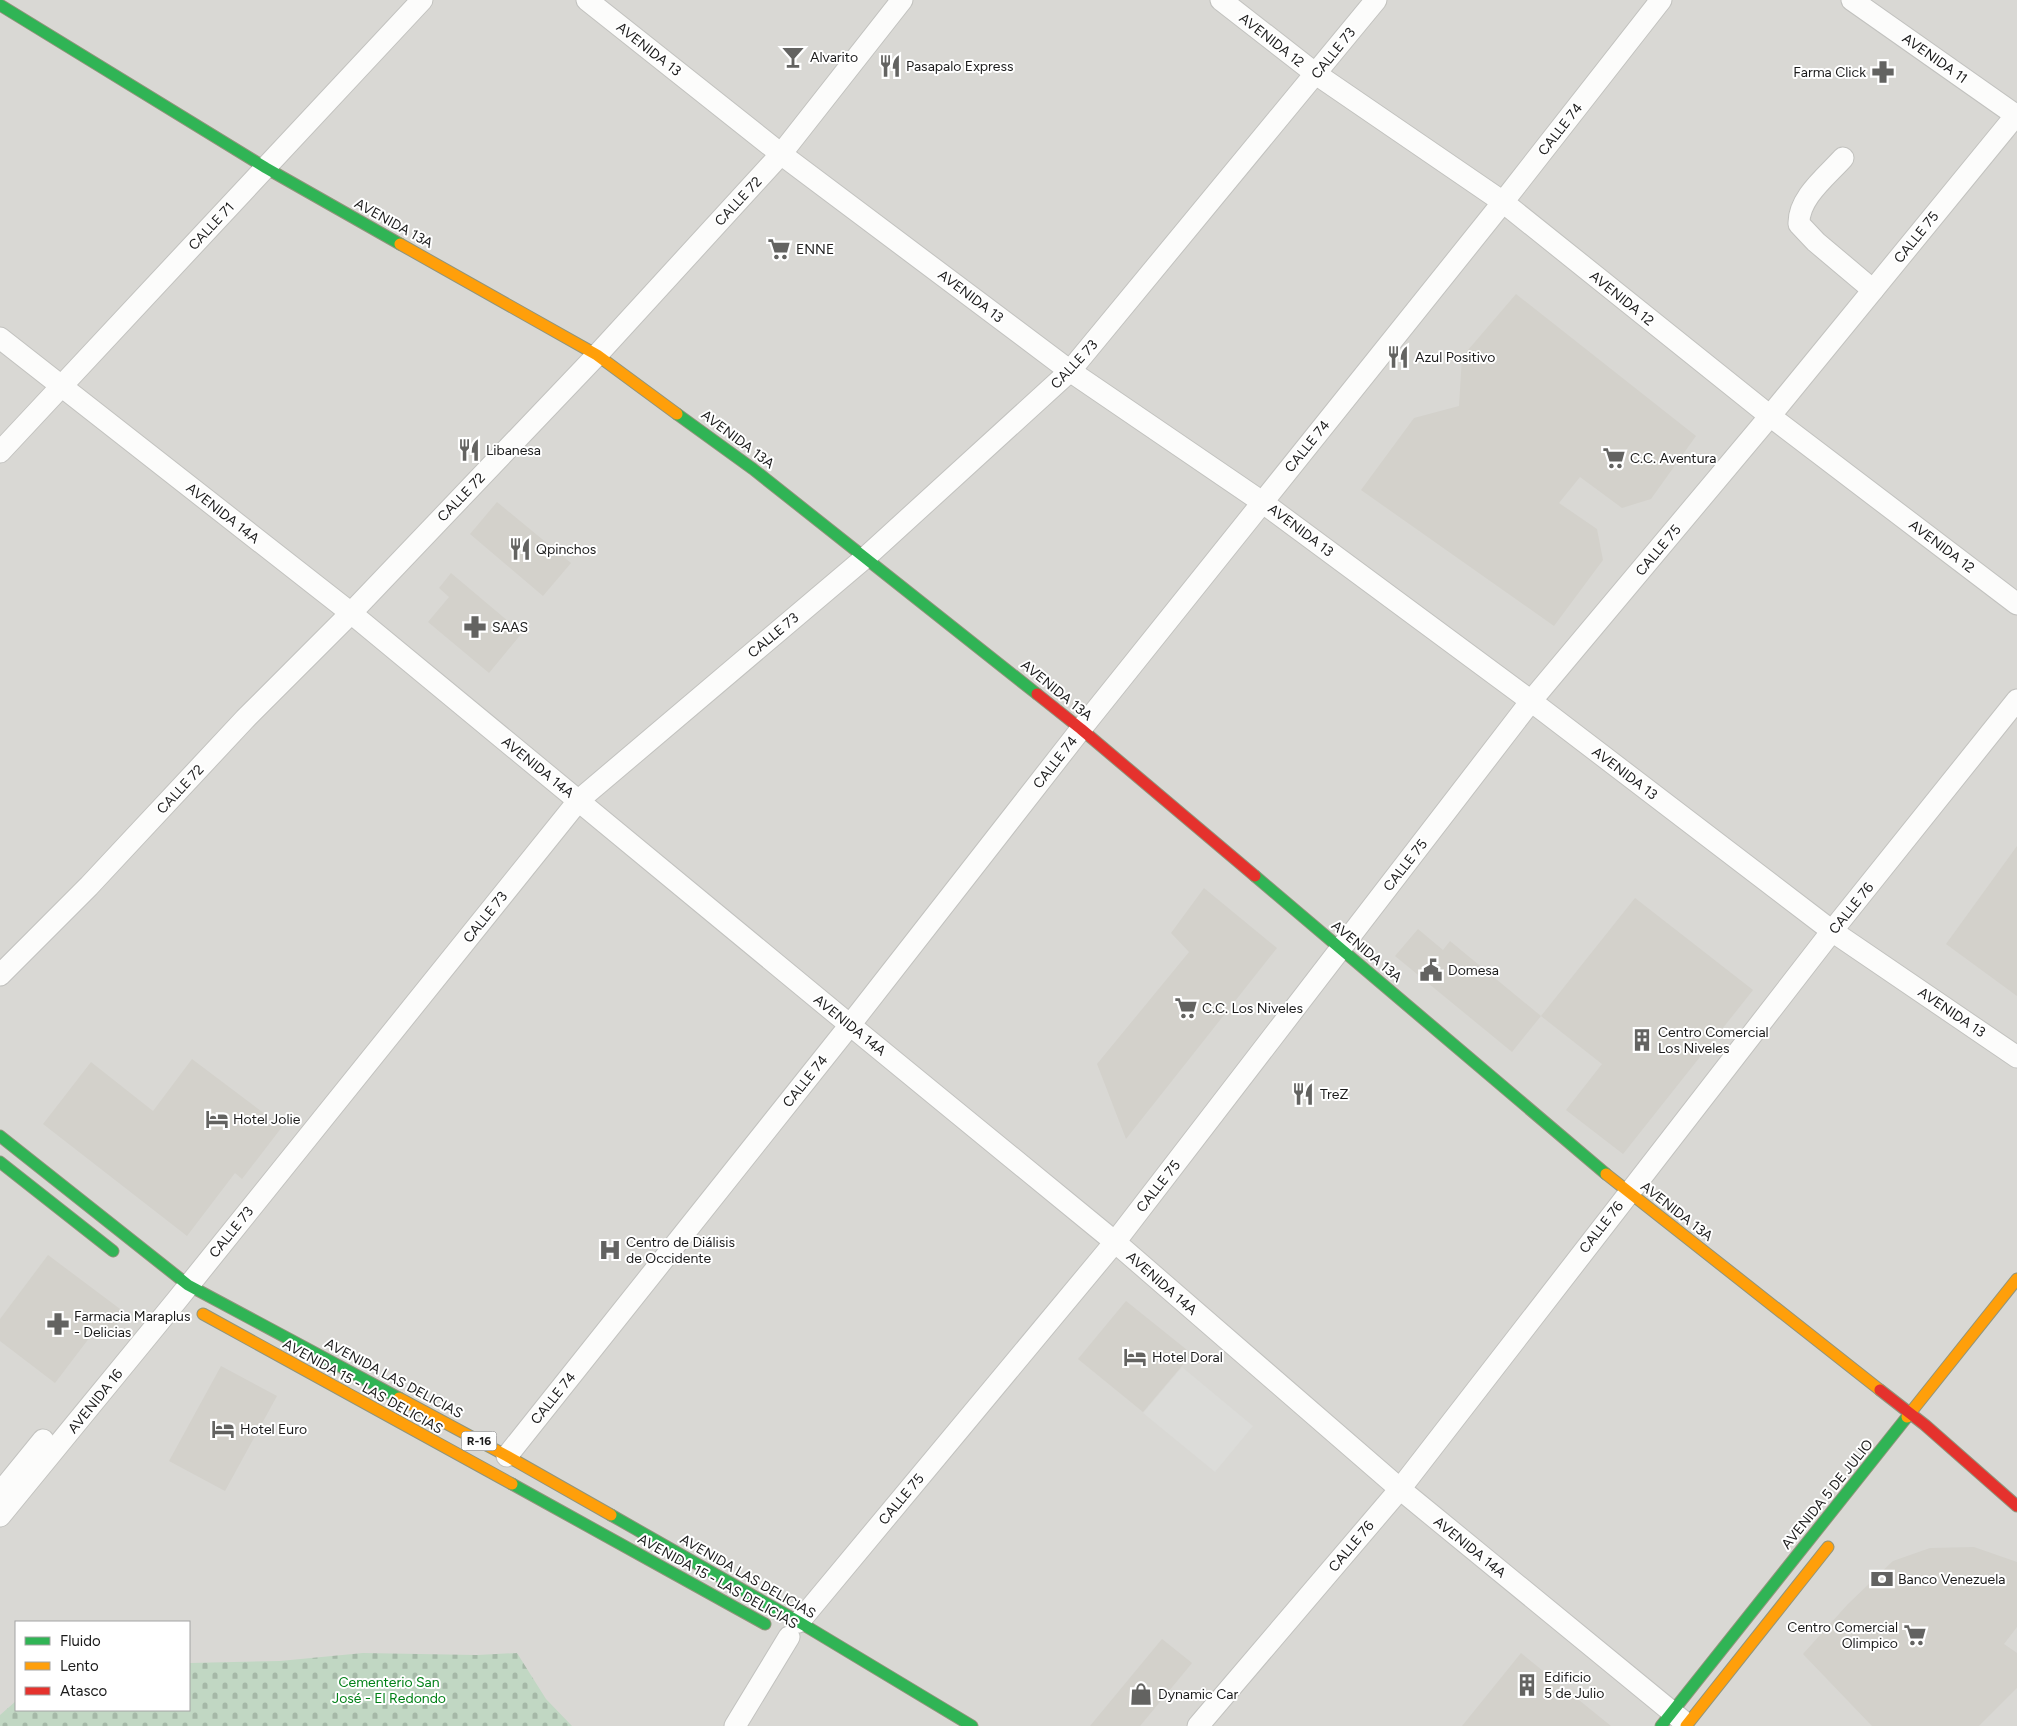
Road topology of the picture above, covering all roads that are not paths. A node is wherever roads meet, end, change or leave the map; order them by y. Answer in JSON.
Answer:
{"nodes":[{"id":1,"x":422,"y":0,"type":"edge"},
{"id":2,"x":588,"y":0,"type":"edge"},
{"id":3,"x":902,"y":0,"type":"edge"},
{"id":4,"x":1221,"y":0,"type":"edge"},
{"id":5,"x":1376,"y":0,"type":"edge"},
{"id":6,"x":1661,"y":0,"type":"edge"},
{"id":7,"x":1852,"y":0,"type":"edge"},
{"id":8,"x":7,"y":10,"type":"edge"},
{"id":9,"x":1316,"y":74,"type":"junction"},
{"id":10,"x":2017,"y":115,"type":"edge"},
{"id":11,"x":781,"y":154,"type":"junction"},
{"id":12,"x":1843,"y":158,"type":"dead end"},
{"id":13,"x":266,"y":168,"type":"junction"},
{"id":14,"x":1503,"y":202,"type":"junction"},
{"id":15,"x":1874,"y":290,"type":"junction"},
{"id":16,"x":0,"y":338,"type":"edge"},
{"id":17,"x":597,"y":355,"type":"junction"},
{"id":18,"x":1070,"y":371,"type":"junction"},
{"id":19,"x":62,"y":387,"type":"junction"},
{"id":20,"x":1770,"y":416,"type":"junction"},
{"id":21,"x":0,"y":452,"type":"edge"},
{"id":22,"x":1262,"y":502,"type":"junction"},
{"id":23,"x":866,"y":557,"type":"junction"},
{"id":24,"x":2017,"y":604,"type":"edge"},
{"id":25,"x":351,"y":613,"type":"junction"},
{"id":26,"x":2017,"y":700,"type":"edge"},
{"id":27,"x":1531,"y":701,"type":"junction"},
{"id":28,"x":1082,"y":729,"type":"junction"},
{"id":29,"x":579,"y":800,"type":"junction"},
{"id":30,"x":1832,"y":931,"type":"junction"},
{"id":31,"x":1341,"y":948,"type":"junction"},
{"id":32,"x":0,"y":976,"type":"edge"},
{"id":33,"x":850,"y":1026,"type":"junction"},
{"id":34,"x":2017,"y":1057,"type":"edge"},
{"id":35,"x":0,"y":1136,"type":"edge"},
{"id":36,"x":0,"y":1162,"type":"edge"},
{"id":37,"x":1628,"y":1192,"type":"junction"},
{"id":38,"x":1115,"y":1242,"type":"junction"},
{"id":39,"x":120,"y":1257,"type":"dead end"},
{"id":40,"x":2017,"y":1280,"type":"edge"},
{"id":41,"x":181,"y":1295,"type":"junction"},
{"id":42,"x":1911,"y":1413,"type":"junction"},
{"id":43,"x":507,"y":1456,"type":"junction"},
{"id":44,"x":1400,"y":1489,"type":"junction"},
{"id":45,"x":0,"y":1492,"type":"edge"},
{"id":46,"x":2017,"y":1506,"type":"edge"},
{"id":47,"x":0,"y":1516,"type":"edge"},
{"id":48,"x":1834,"y":1540,"type":"dead end"},
{"id":49,"x":787,"y":1632,"type":"junction"},
{"id":50,"x":1679,"y":1723,"type":"edge"},
{"id":51,"x":735,"y":1726,"type":"edge"},
{"id":52,"x":972,"y":1726,"type":"edge"},
{"id":53,"x":1198,"y":1726,"type":"edge"}],
"edges":[{"from":1,"to":13,"type":"street","name":"CALLE 71"},
{"from":2,"to":11,"type":"street","name":"AVENIDA 13"},
{"from":3,"to":11,"type":"street","name":"CALLE 72"},
{"from":4,"to":9,"type":"street","name":"AVENIDA 12"},
{"from":5,"to":9,"type":"street","name":"CALLE 73"},
{"from":6,"to":14,"type":"street","name":"CALLE 74"},
{"from":7,"to":10,"type":"street","name":"AVENIDA 11"},
{"from":8,"to":13,"type":"main road","name":"AVENIDA 13A"},
{"from":9,"to":14,"type":"street","name":"AVENIDA 12"},
{"from":9,"to":18,"type":"street","name":"CALLE 73"},
{"from":10,"to":15,"type":"street","name":"CALLE 75"},
{"from":11,"to":17,"type":"street","name":"CALLE 72"},
{"from":11,"to":18,"type":"street","name":"AVENIDA 13"},
{"from":12,"to":15,"type":"street"},
{"from":13,"to":17,"type":"main road","name":"AVENIDA 13A"},
{"from":13,"to":19,"type":"street","name":"CALLE 71"},
{"from":14,"to":20,"type":"street","name":"AVENIDA 12"},
{"from":14,"to":22,"type":"street","name":"CALLE 74"},
{"from":15,"to":20,"type":"street","name":"CALLE 75"},
{"from":16,"to":19,"type":"street","name":"AVENIDA 14A"},
{"from":17,"to":23,"type":"main road","name":"AVENIDA 13A"},
{"from":17,"to":25,"type":"street","name":"CALLE 72"},
{"from":18,"to":22,"type":"street","name":"AVENIDA 13"},
{"from":18,"to":23,"type":"street","name":"CALLE 73"},
{"from":19,"to":21,"type":"street","name":"CALLE 71"},
{"from":19,"to":25,"type":"street","name":"AVENIDA 14A"},
{"from":20,"to":24,"type":"street","name":"AVENIDA 12"},
{"from":20,"to":27,"type":"street","name":"CALLE 75"},
{"from":22,"to":27,"type":"street","name":"AVENIDA 13"},
{"from":22,"to":28,"type":"street","name":"CALLE 74"},
{"from":23,"to":28,"type":"main road","name":"AVENIDA 13A"},
{"from":23,"to":29,"type":"street","name":"CALLE 73"},
{"from":25,"to":29,"type":"street","name":"AVENIDA 14A"},
{"from":25,"to":32,"type":"street","name":"CALLE 72"},
{"from":26,"to":30,"type":"street","name":"CALLE 76"},
{"from":27,"to":30,"type":"street","name":"AVENIDA 13"},
{"from":27,"to":31,"type":"street","name":"CALLE 75"},
{"from":28,"to":31,"type":"main road","name":"AVENIDA 13A"},
{"from":28,"to":33,"type":"street","name":"CALLE 74"},
{"from":29,"to":33,"type":"street","name":"AVENIDA 14A"},
{"from":29,"to":41,"type":"street","name":"CALLE 73"},
{"from":30,"to":34,"type":"street","name":"AVENIDA 13"},
{"from":30,"to":37,"type":"street","name":"CALLE 76"},
{"from":31,"to":37,"type":"main road","name":"AVENIDA 13A"},
{"from":31,"to":38,"type":"street","name":"CALLE 75"},
{"from":33,"to":38,"type":"street","name":"AVENIDA 14A"},
{"from":33,"to":43,"type":"street","name":"CALLE 74"},
{"from":35,"to":41,"type":"main road","name":"AVENIDA LAS DELICIAS","number":"R-16"},
{"from":36,"to":39,"type":"main road"},
{"from":37,"to":42,"type":"main road","name":"AVENIDA 13A"},
{"from":37,"to":44,"type":"street","name":"CALLE 76"},
{"from":38,"to":44,"type":"street","name":"AVENIDA 14A"},
{"from":38,"to":49,"type":"street","name":"CALLE 75"},
{"from":40,"to":42,"type":"main road","name":"AVENIDA 5 DE JULIO"},
{"from":41,"to":43,"type":"main road","name":"AVENIDA LAS DELICIAS","number":"R-16"},
{"from":41,"to":45,"type":"street","name":"AVENIDA 16"},
{"from":41,"to":47,"type":"street","name":"AVENIDA 16"},
{"from":41,"to":49,"type":"main road","name":"AVENIDA 15 - LAS DELICIAS","number":"R-16"},
{"from":42,"to":46,"type":"main road","name":"AVENIDA 13A"},
{"from":42,"to":50,"type":"main road","name":"AVENIDA 5 DE JULIO"},
{"from":43,"to":49,"type":"main road","name":"AVENIDA LAS DELICIAS","number":"R-16"},
{"from":44,"to":50,"type":"street","name":"AVENIDA 14A"},
{"from":44,"to":53,"type":"street","name":"CALLE 76"},
{"from":48,"to":50,"type":"main road"},
{"from":49,"to":51,"type":"street","name":"CALLE 75"},
{"from":49,"to":52,"type":"main road","name":"AVENIDA LAS DELICIAS","number":"R-16"}]}
